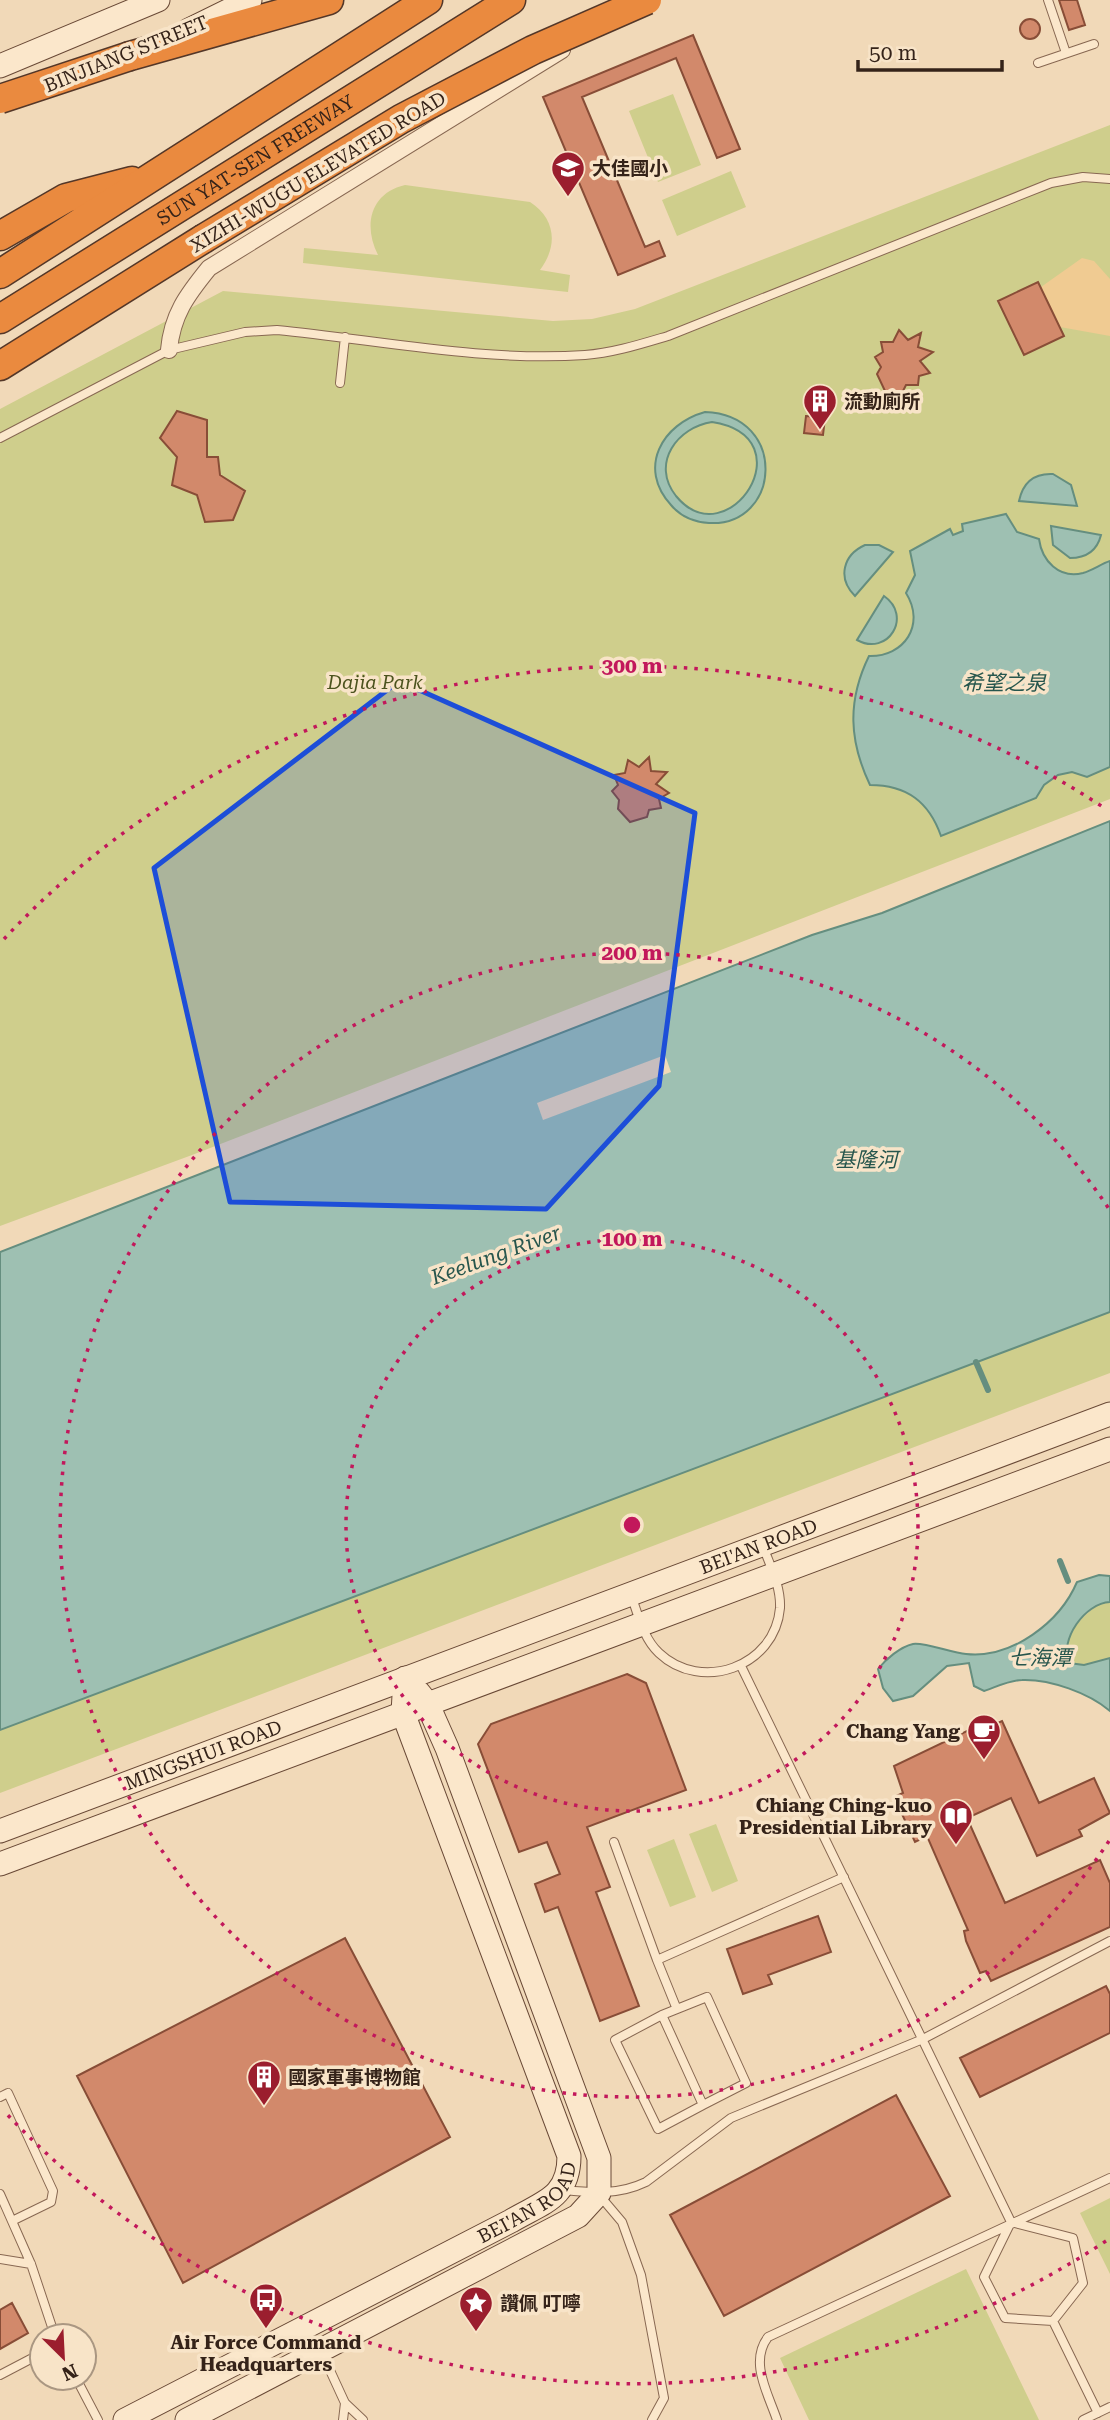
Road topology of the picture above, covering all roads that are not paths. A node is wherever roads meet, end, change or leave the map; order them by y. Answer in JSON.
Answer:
{"nodes":[{"id":1,"x":158,"y":0,"type":"edge"},
{"id":2,"x":250,"y":0,"type":"edge"},
{"id":3,"x":329,"y":0,"type":"edge"},
{"id":4,"x":429,"y":0,"type":"edge"},
{"id":5,"x":511,"y":0,"type":"edge"},
{"id":6,"x":645,"y":0,"type":"edge"},
{"id":7,"x":1048,"y":0,"type":"edge"},
{"id":8,"x":1094,"y":44,"type":"dead end"},
{"id":9,"x":1066,"y":53,"type":"junction"},
{"id":10,"x":1038,"y":63,"type":"dead end"},
{"id":11,"x":0,"y":66,"type":"edge"},
{"id":12,"x":0,"y":102,"type":"edge"},
{"id":13,"x":155,"y":175,"type":"junction"},
{"id":14,"x":1110,"y":179,"type":"edge"},
{"id":15,"x":0,"y":236,"type":"edge"},
{"id":16,"x":0,"y":274,"type":"edge"},
{"id":17,"x":0,"y":319,"type":"edge"},
{"id":18,"x":345,"y":337,"type":"junction"},
{"id":19,"x":169,"y":349,"type":"junction"},
{"id":20,"x":0,"y":366,"type":"edge"},
{"id":21,"x":340,"y":383,"type":"dead end"},
{"id":22,"x":0,"y":438,"type":"edge"},
{"id":23,"x":1110,"y":1414,"type":"edge"},
{"id":24,"x":1110,"y":1448,"type":"edge"},
{"id":25,"x":763,"y":1546,"type":"junction"},
{"id":26,"x":774,"y":1575,"type":"junction"},
{"id":27,"x":631,"y":1595,"type":"junction"},
{"id":28,"x":642,"y":1623,"type":"junction"},
{"id":29,"x":741,"y":1666,"type":"junction"},
{"id":30,"x":405,"y":1678,"type":"junction"},
{"id":31,"x":427,"y":1703,"type":"junction"},
{"id":32,"x":403,"y":1713,"type":"junction"},
{"id":33,"x":0,"y":1831,"type":"edge"},
{"id":34,"x":614,"y":1842,"type":"dead end"},
{"id":35,"x":0,"y":1864,"type":"edge"},
{"id":36,"x":844,"y":1877,"type":"junction"},
{"id":37,"x":1110,"y":1941,"type":"edge"},
{"id":38,"x":657,"y":1960,"type":"junction"},
{"id":39,"x":676,"y":2007,"type":"junction"},
{"id":40,"x":662,"y":2015,"type":"junction"},
{"id":41,"x":923,"y":2039,"type":"junction"},
{"id":42,"x":0,"y":2097,"type":"edge"},
{"id":43,"x":702,"y":2105,"type":"junction"},
{"id":44,"x":1110,"y":2178,"type":"edge"},
{"id":45,"x":563,"y":2190,"type":"junction"},
{"id":46,"x":598,"y":2193,"type":"junction"},
{"id":47,"x":0,"y":2194,"type":"edge"},
{"id":48,"x":12,"y":2221,"type":"junction"},
{"id":49,"x":1011,"y":2222,"type":"junction"},
{"id":50,"x":0,"y":2259,"type":"edge"},
{"id":51,"x":31,"y":2264,"type":"junction"},
{"id":52,"x":1054,"y":2321,"type":"junction"},
{"id":53,"x":50,"y":2322,"type":"edge"},
{"id":54,"x":309,"y":2326,"type":"junction"},
{"id":55,"x":321,"y":2350,"type":"junction"},
{"id":56,"x":28,"y":2360,"type":"edge"},
{"id":57,"x":0,"y":2375,"type":"edge"},
{"id":58,"x":83,"y":2392,"type":"edge"},
{"id":59,"x":345,"y":2403,"type":"junction"},
{"id":60,"x":1110,"y":2407,"type":"edge"},
{"id":61,"x":1098,"y":2413,"type":"junction"},
{"id":62,"x":651,"y":2419,"type":"edge"},
{"id":63,"x":98,"y":2420,"type":"edge"},
{"id":64,"x":125,"y":2420,"type":"edge"},
{"id":65,"x":187,"y":2420,"type":"edge"},
{"id":66,"x":342,"y":2420,"type":"edge"},
{"id":67,"x":363,"y":2420,"type":"edge"},
{"id":68,"x":642,"y":2420,"type":"edge"},
{"id":69,"x":777,"y":2420,"type":"edge"},
{"id":70,"x":1083,"y":2420,"type":"edge"}],
"edges":[{"from":1,"to":11,"type":"main road","name":"BINJIANG STREET"},
{"from":2,"to":12,"type":"main road","name":"BINJIANG STREET"},
{"from":3,"to":12,"type":"highway","bridge":true},
{"from":4,"to":13,"type":"highway"},
{"from":5,"to":17,"type":"highway","name":"SUN YAT-SEN FREEWAY"},
{"from":6,"to":19,"type":"street"},
{"from":6,"to":20,"type":"highway","name":"XIZHI-WUGU ELEVATED ROAD","bridge":true},
{"from":7,"to":9,"type":"lane"},
{"from":8,"to":9,"type":"lane"},
{"from":9,"to":10,"type":"lane"},
{"from":13,"to":15,"type":"highway"},
{"from":13,"to":16,"type":"highway"},
{"from":14,"to":18,"type":"lane"},
{"from":18,"to":19,"type":"lane"},
{"from":18,"to":21,"type":"lane"},
{"from":19,"to":22,"type":"lane"},
{"from":23,"to":25,"type":"main road","name":"BEI'AN ROAD"},
{"from":24,"to":26,"type":"main road","name":"BEI'AN ROAD"},
{"from":25,"to":26,"type":"lane"},
{"from":25,"to":27,"type":"main road","name":"BEI'AN ROAD"},
{"from":26,"to":28,"type":"main road","name":"BEI'AN ROAD"},
{"from":26,"to":29,"type":"lane"},
{"from":27,"to":28,"type":"lane"},
{"from":27,"to":30,"type":"main road","name":"BEI'AN ROAD"},
{"from":28,"to":29,"type":"lane"},
{"from":28,"to":31,"type":"main road","name":"BEI'AN ROAD"},
{"from":29,"to":36,"type":"lane"},
{"from":30,"to":31,"type":"main road","name":"BEI'AN ROAD"},
{"from":30,"to":32,"type":"main road","name":"BEI'AN ROAD"},
{"from":30,"to":33,"type":"main road","name":"MINGSHUI ROAD"},
{"from":31,"to":32,"type":"main road","name":"BEI'AN ROAD"},
{"from":31,"to":46,"type":"main road","name":"BEI'AN ROAD"},
{"from":32,"to":35,"type":"main road","name":"MINGSHUI ROAD"},
{"from":32,"to":45,"type":"main road","name":"BEI'AN ROAD"},
{"from":34,"to":38,"type":"lane"},
{"from":36,"to":38,"type":"lane"},
{"from":36,"to":41,"type":"lane"},
{"from":37,"to":41,"type":"lane"},
{"from":38,"to":39,"type":"lane"},
{"from":39,"to":40,"type":"lane"},
{"from":39,"to":43,"type":"lane"},
{"from":40,"to":43,"type":"lane"},
{"from":40,"to":43,"type":"lane"},
{"from":41,"to":46,"type":"lane"},
{"from":41,"to":49,"type":"lane"},
{"from":42,"to":48,"type":"lane"},
{"from":44,"to":49,"type":"lane"},
{"from":45,"to":46,"type":"lane"},
{"from":45,"to":54,"type":"main road","name":"BEI'AN ROAD"},
{"from":46,"to":55,"type":"main road","name":"BEI'AN ROAD"},
{"from":46,"to":62,"type":"lane"},
{"from":47,"to":48,"type":"lane"},
{"from":48,"to":51,"type":"lane"},
{"from":49,"to":52,"type":"lane"},
{"from":49,"to":52,"type":"lane"},
{"from":49,"to":69,"type":"lane"},
{"from":50,"to":51,"type":"lane"},
{"from":51,"to":53,"type":"lane"},
{"from":52,"to":61,"type":"lane"},
{"from":54,"to":55,"type":"street"},
{"from":54,"to":64,"type":"main road","name":"BEI'AN ROAD"},
{"from":55,"to":59,"type":"lane"},
{"from":55,"to":65,"type":"main road","name":"BEI'AN ROAD"},
{"from":56,"to":57,"type":"lane"},
{"from":58,"to":63,"type":"lane"},
{"from":59,"to":66,"type":"lane"},
{"from":59,"to":67,"type":"lane"},
{"from":60,"to":61,"type":"lane"},
{"from":61,"to":70,"type":"lane"},
{"from":62,"to":68,"type":"lane"}]}
